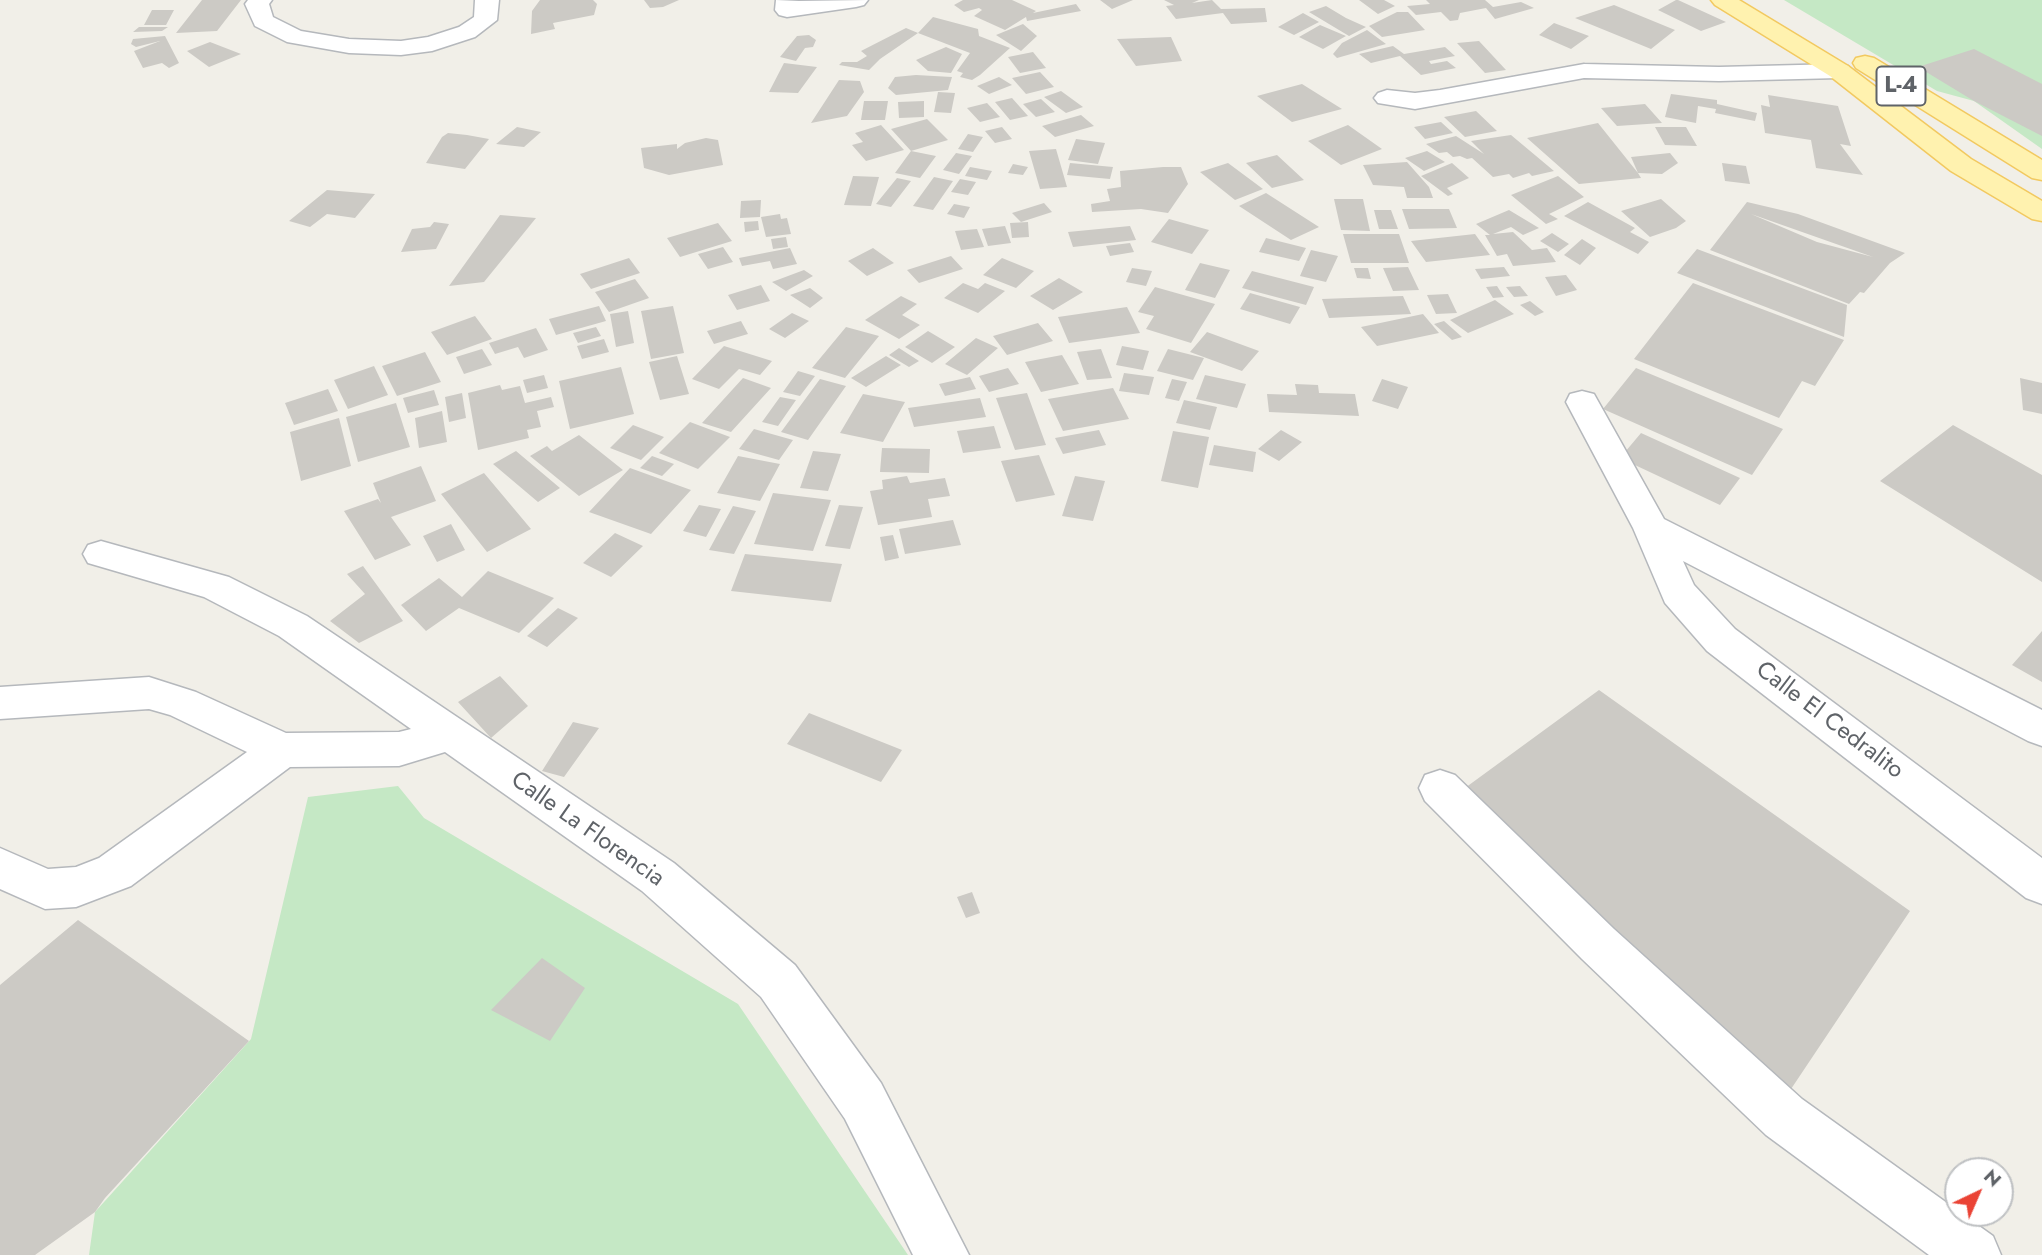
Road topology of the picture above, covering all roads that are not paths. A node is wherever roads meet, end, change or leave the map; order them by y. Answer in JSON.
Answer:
{"nodes":[{"id":1,"x":260,"y":0,"type":"edge"},
{"id":2,"x":487,"y":0,"type":"edge"},
{"id":3,"x":788,"y":0,"type":"edge"},
{"id":4,"x":856,"y":0,"type":"edge"},
{"id":5,"x":1723,"y":0,"type":"edge"},
{"id":6,"x":1761,"y":0,"type":"edge"},
{"id":7,"x":1839,"y":71,"type":"junction"},
{"id":8,"x":1387,"y":98,"type":"dead end"},
{"id":9,"x":2042,"y":172,"type":"edge"},
{"id":10,"x":2042,"y":213,"type":"edge"},
{"id":11,"x":1582,"y":402,"type":"dead end"},
{"id":12,"x":1651,"y":528,"type":"junction"},
{"id":13,"x":101,"y":554,"type":"dead end"},
{"id":14,"x":0,"y":703,"type":"edge"},
{"id":15,"x":2042,"y":729,"type":"edge"},
{"id":16,"x":450,"y":734,"type":"junction"},
{"id":17,"x":282,"y":750,"type":"junction"},
{"id":18,"x":1440,"y":788,"type":"dead end"},
{"id":19,"x":0,"y":868,"type":"edge"},
{"id":20,"x":2042,"y":884,"type":"edge"},
{"id":21,"x":942,"y":1255,"type":"edge"},
{"id":22,"x":1974,"y":1255,"type":"edge"}],
"edges":[{"from":1,"to":2,"type":"street"},
{"from":3,"to":4,"type":"street"},
{"from":5,"to":7,"type":"main road","number":"L-4"},
{"from":6,"to":9,"type":"main road","number":"L-4"},
{"from":7,"to":8,"type":"street"},
{"from":7,"to":10,"type":"main road","number":"L-4"},
{"from":11,"to":12,"type":"street","name":"Calle El Cedralito"},
{"from":12,"to":15,"type":"street"},
{"from":12,"to":20,"type":"street","name":"Calle El Cedralito"},
{"from":13,"to":16,"type":"street","name":"Calle La Florencia"},
{"from":14,"to":17,"type":"street"},
{"from":16,"to":17,"type":"street"},
{"from":16,"to":21,"type":"street","name":"Calle La Florencia"},
{"from":17,"to":19,"type":"street"},
{"from":18,"to":22,"type":"street"}]}
